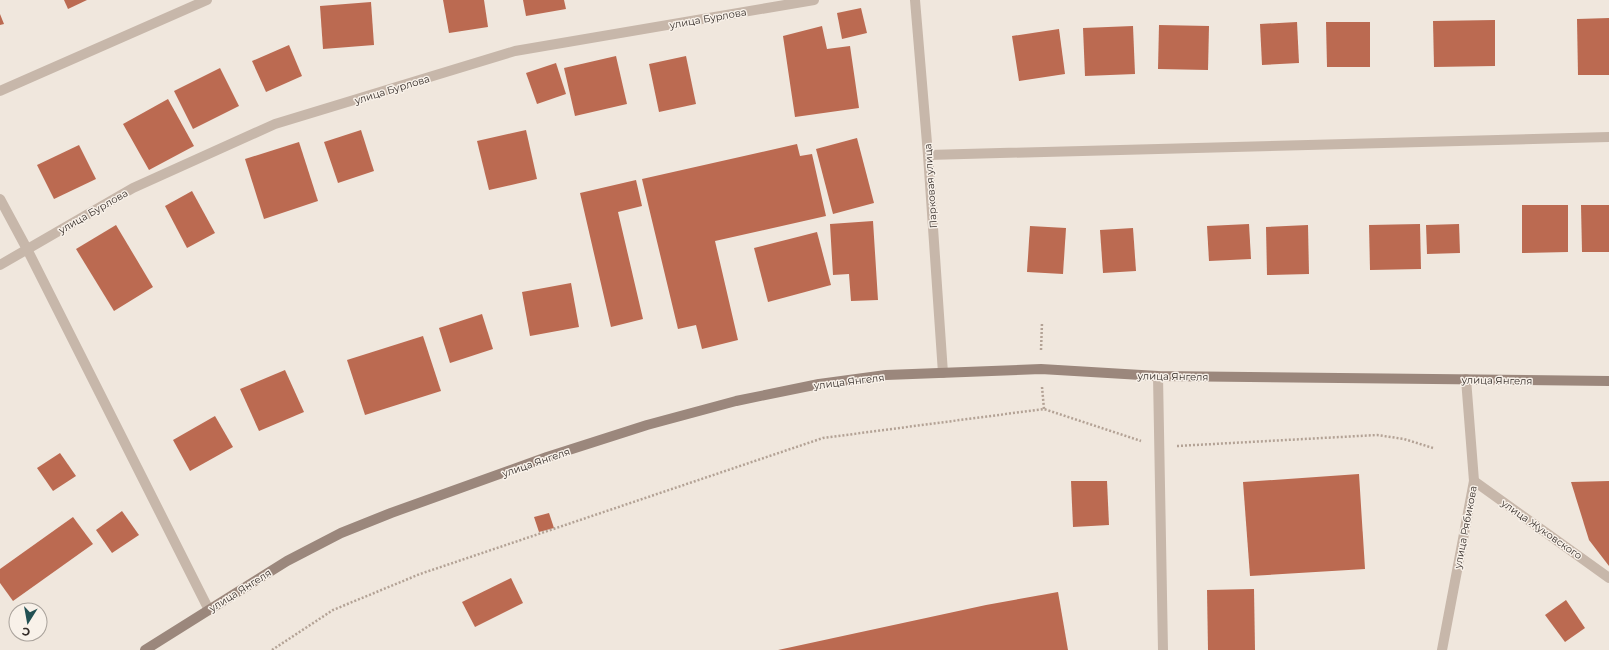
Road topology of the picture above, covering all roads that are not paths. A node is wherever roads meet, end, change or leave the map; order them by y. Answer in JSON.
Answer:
{"nodes":[{"id":1,"x":207,"y":0,"type":"edge"},
{"id":2,"x":814,"y":0,"type":"edge"},
{"id":3,"x":915,"y":0,"type":"edge"},
{"id":4,"x":0,"y":91,"type":"edge"},
{"id":5,"x":1609,"y":138,"type":"edge"},
{"id":6,"x":928,"y":155,"type":"junction"},
{"id":7,"x":0,"y":199,"type":"edge"},
{"id":8,"x":27,"y":249,"type":"junction"},
{"id":9,"x":0,"y":265,"type":"edge"},
{"id":10,"x":943,"y":373,"type":"junction"},
{"id":11,"x":1158,"y":376,"type":"junction"},
{"id":12,"x":1466,"y":379,"type":"junction"},
{"id":13,"x":1609,"y":381,"type":"edge"},
{"id":14,"x":1474,"y":481,"type":"junction"},
{"id":15,"x":1609,"y":578,"type":"edge"},
{"id":16,"x":209,"y":610,"type":"junction"},
{"id":17,"x":145,"y":650,"type":"edge"},
{"id":18,"x":1163,"y":650,"type":"edge"},
{"id":19,"x":1442,"y":650,"type":"edge"}],
"edges":[{"from":1,"to":4,"type":"street"},
{"from":2,"to":8,"type":"street","name":"улица Бурлова"},
{"from":3,"to":6,"type":"street","name":"Парковая улица"},
{"from":5,"to":6,"type":"street"},
{"from":6,"to":10,"type":"street","name":"Парковая улица"},
{"from":7,"to":8,"type":"street"},
{"from":8,"to":9,"type":"street","name":"улица Бурлова"},
{"from":8,"to":16,"type":"street"},
{"from":10,"to":11,"type":"street","name":"улица Янгеля"},
{"from":10,"to":16,"type":"street","name":"улица Янгеля"},
{"from":11,"to":12,"type":"street","name":"улица Янгеля"},
{"from":11,"to":18,"type":"street"},
{"from":12,"to":13,"type":"street","name":"улица Янгеля"},
{"from":12,"to":14,"type":"street","name":"улица Рябикова"},
{"from":14,"to":15,"type":"street","name":"улица Жуковского"},
{"from":14,"to":19,"type":"street","name":"улица Рябикова"},
{"from":16,"to":17,"type":"street","name":"улица Янгеля"}]}
